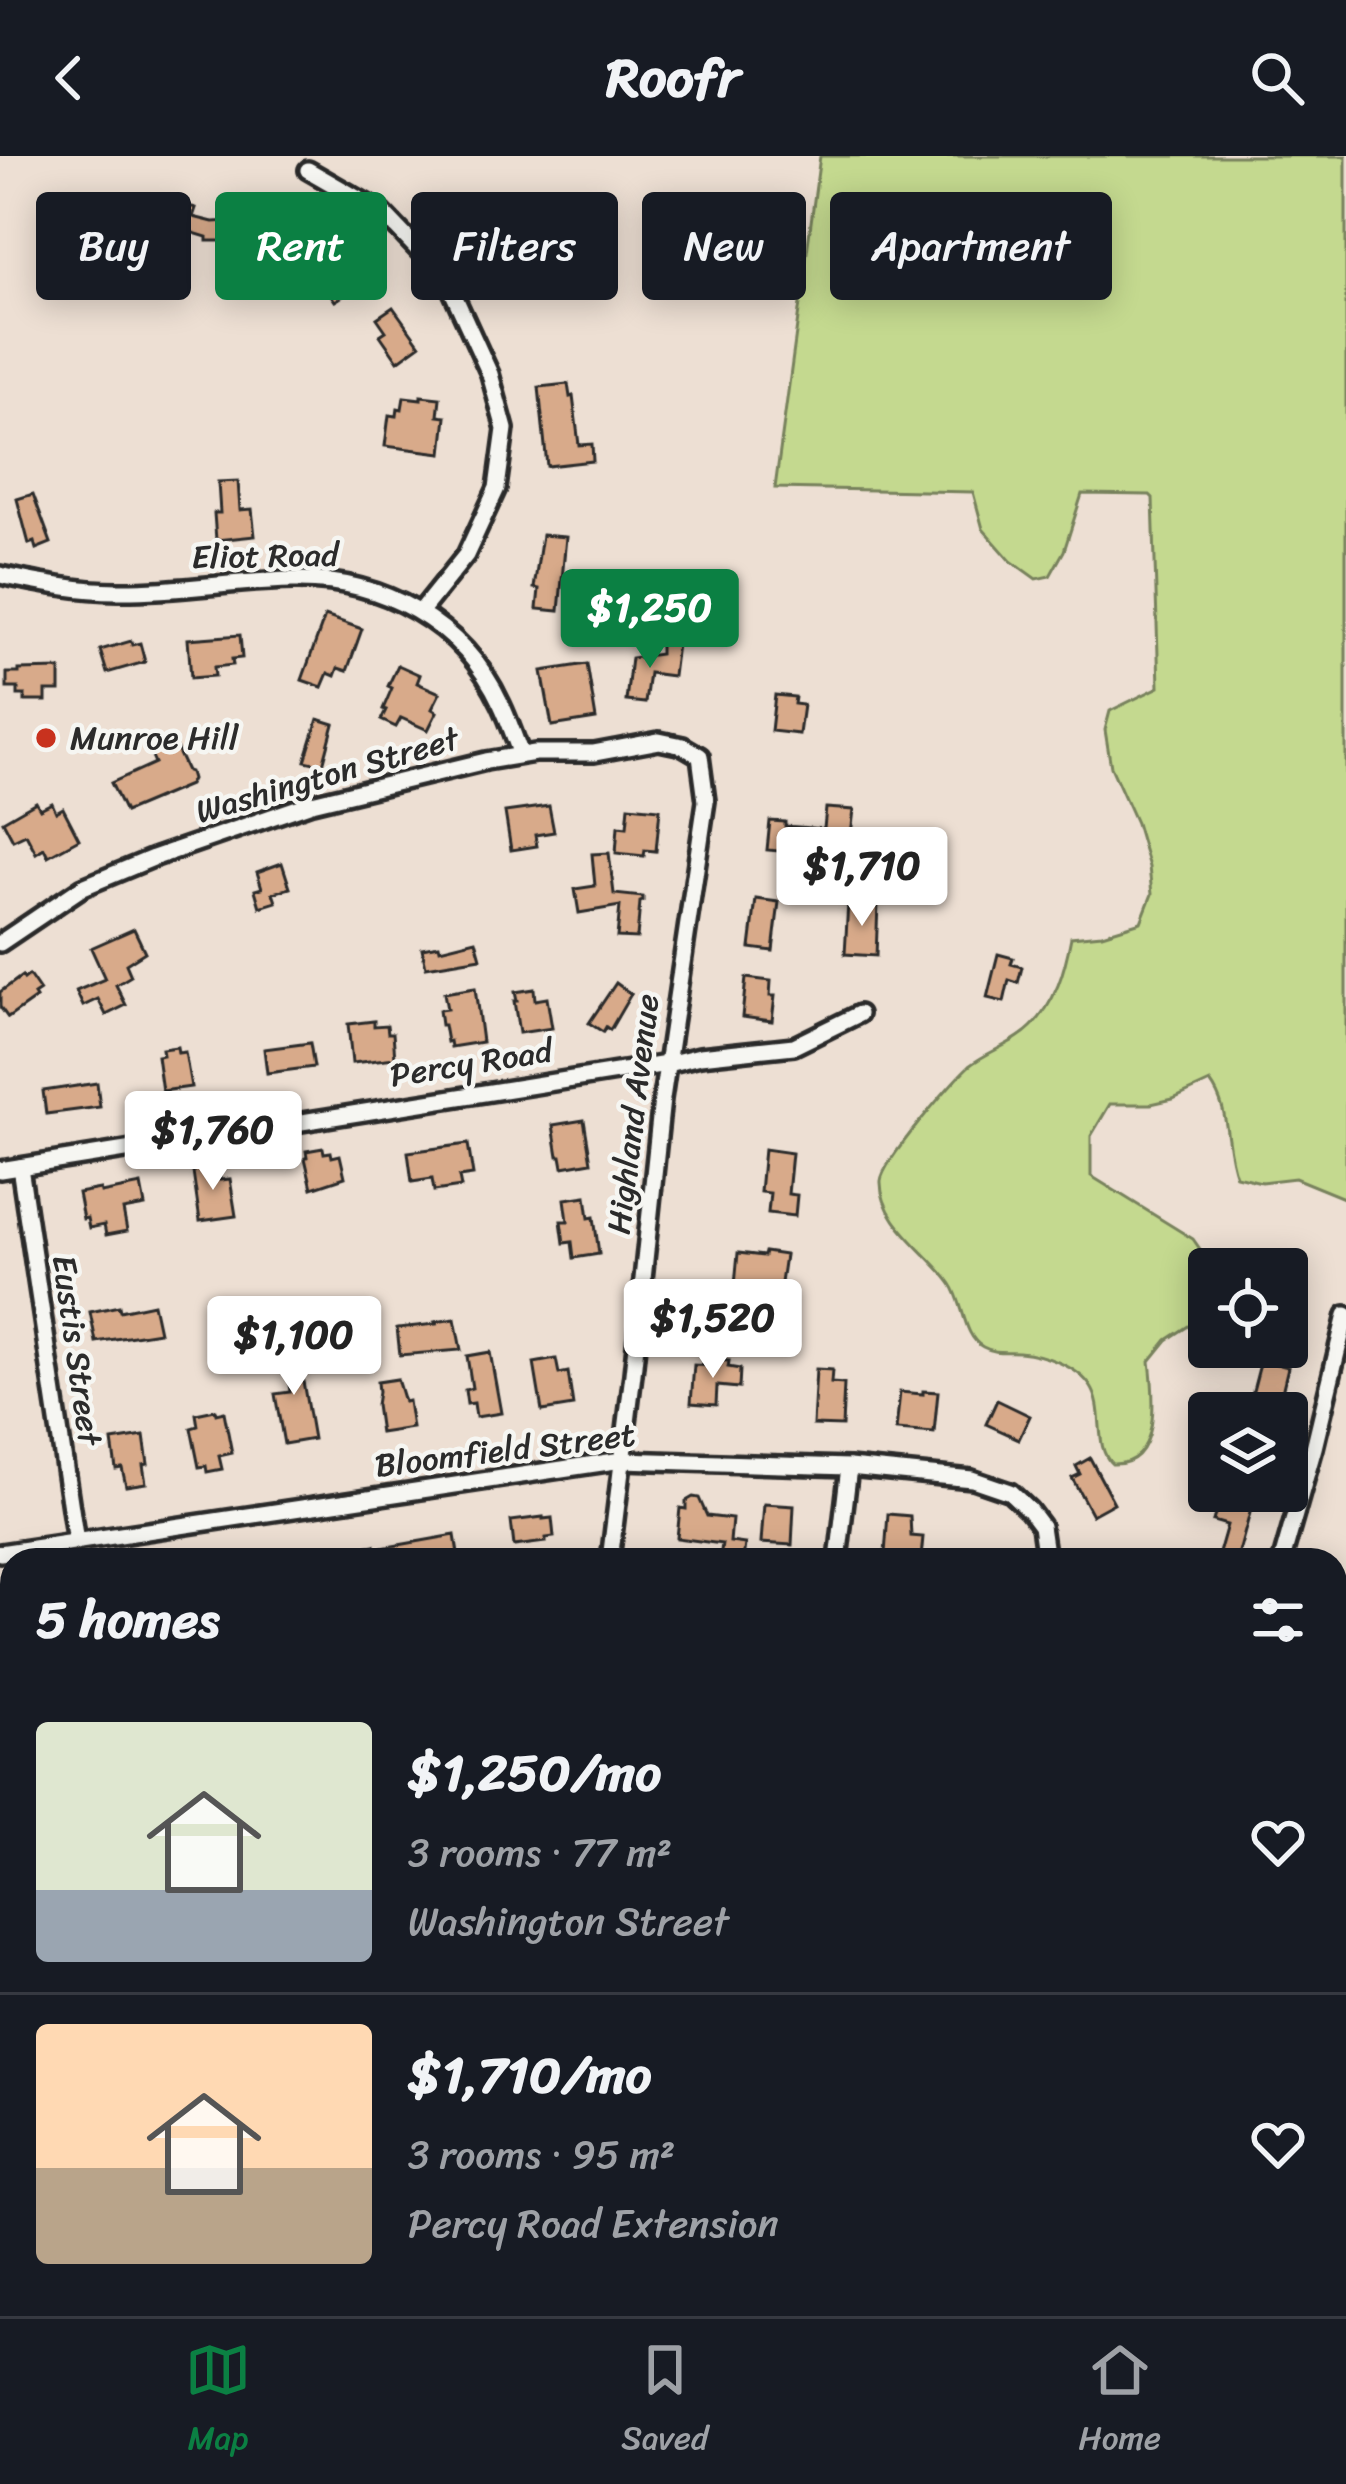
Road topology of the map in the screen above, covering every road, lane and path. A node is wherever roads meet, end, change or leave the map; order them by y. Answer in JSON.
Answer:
{"nodes":[{"id":1,"x":308,"y":170,"type":"dead end"},
{"id":2,"x":0,"y":575,"type":"edge"},
{"id":3,"x":421,"y":611,"type":"junction"},
{"id":4,"x":692,"y":752,"type":"joint"},
{"id":5,"x":521,"y":755,"type":"junction"},
{"id":6,"x":0,"y":943,"type":"edge"},
{"id":7,"x":859,"y":1014,"type":"dead end"},
{"id":8,"x":668,"y":1064,"type":"junction"},
{"id":9,"x":20,"y":1167,"type":"junction"},
{"id":10,"x":0,"y":1170,"type":"edge"},
{"id":11,"x":1346,"y":1315,"type":"edge"},
{"id":12,"x":622,"y":1460,"type":"junction"},
{"id":13,"x":848,"y":1467,"type":"junction"},
{"id":14,"x":76,"y":1542,"type":"junction"},
{"id":15,"x":35,"y":1548,"type":"edge"},
{"id":16,"x":611,"y":1548,"type":"edge"},
{"id":17,"x":839,"y":1548,"type":"edge"},
{"id":18,"x":1044,"y":1548,"type":"edge"},
{"id":19,"x":1285,"y":1548,"type":"edge"}],
"edges":[{"from":1,"to":3,"type":"street"},
{"from":2,"to":3,"type":"street","name":"Eliot Road"},
{"from":3,"to":5,"type":"street","name":"Eliot Road"},
{"from":4,"to":5,"type":"street","name":"Washington Street"},
{"from":4,"to":8,"type":"street","name":"Highland Avenue"},
{"from":5,"to":6,"type":"street","name":"Washington Street"},
{"from":7,"to":8,"type":"street","name":"Percy Road"},
{"from":8,"to":9,"type":"street","name":"Percy Road"},
{"from":8,"to":12,"type":"street","name":"Highland Avenue"},
{"from":9,"to":10,"type":"street","name":"Percy Road"},
{"from":9,"to":14,"type":"street","name":"Eustis Street"},
{"from":11,"to":19,"type":"street"},
{"from":12,"to":13,"type":"street","name":"Bloomfield Street"},
{"from":12,"to":14,"type":"street","name":"Bloomfield Street"},
{"from":12,"to":16,"type":"street","name":"Highland Avenue"},
{"from":13,"to":17,"type":"street"},
{"from":13,"to":18,"type":"street","name":"Bloomfield Street"},
{"from":14,"to":15,"type":"street","name":"Bloomfield Street"}]}
